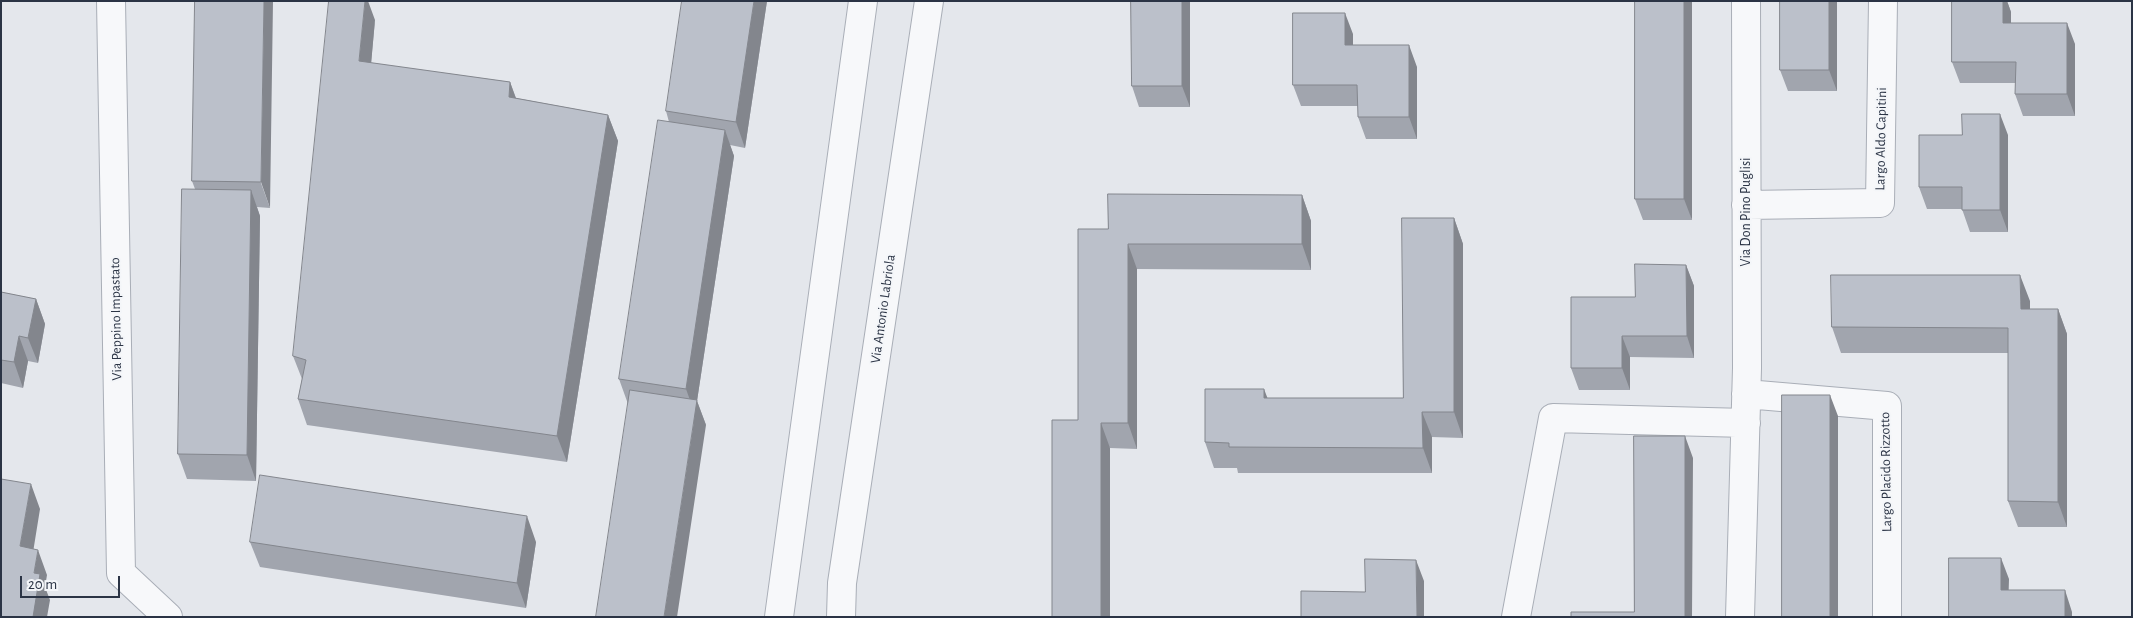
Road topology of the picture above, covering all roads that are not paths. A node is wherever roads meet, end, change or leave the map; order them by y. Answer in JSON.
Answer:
{"nodes":[{"id":1,"x":110,"y":1,"type":"edge"},
{"id":2,"x":863,"y":1,"type":"edge"},
{"id":3,"x":928,"y":1,"type":"edge"},
{"id":4,"x":1746,"y":1,"type":"edge"},
{"id":5,"x":1883,"y":1,"type":"edge"},
{"id":6,"x":1746,"y":205,"type":"junction"},
{"id":7,"x":1746,"y":394,"type":"junction"},
{"id":8,"x":1746,"y":423,"type":"junction"},
{"id":9,"x":168,"y":617,"type":"edge"},
{"id":10,"x":779,"y":617,"type":"edge"},
{"id":11,"x":841,"y":617,"type":"edge"},
{"id":12,"x":1516,"y":617,"type":"edge"},
{"id":13,"x":1740,"y":617,"type":"edge"},
{"id":14,"x":1887,"y":617,"type":"edge"}],
"edges":[{"from":1,"to":9,"type":"street","name":"Via Peppino Impastato"},
{"from":2,"to":10,"type":"street"},
{"from":3,"to":11,"type":"street","name":"Via Antonio Labriola"},
{"from":4,"to":6,"type":"street","name":"Via Don Pino Puglisi"},
{"from":5,"to":6,"type":"street","name":"Largo Aldo Capitini"},
{"from":6,"to":7,"type":"street","name":"Via Don Pino Puglisi"},
{"from":7,"to":8,"type":"street","name":"Via Don Pino Puglisi"},
{"from":7,"to":14,"type":"street","name":"Largo Placido Rizzotto"},
{"from":8,"to":12,"type":"street"},
{"from":8,"to":13,"type":"street","name":"Via Don Pino Puglisi"}]}
